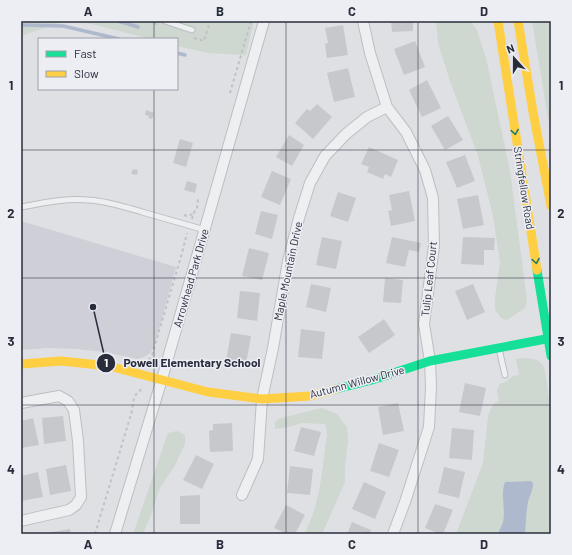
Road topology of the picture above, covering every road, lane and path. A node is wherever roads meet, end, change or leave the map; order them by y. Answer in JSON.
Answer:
{"nodes":[{"id":1,"x":165,"y":21,"type":"edge"},
{"id":2,"x":251,"y":21,"type":"edge"},
{"id":3,"x":264,"y":21,"type":"edge"},
{"id":4,"x":363,"y":21,"type":"edge"},
{"id":5,"x":498,"y":21,"type":"edge"},
{"id":6,"x":518,"y":21,"type":"edge"},
{"id":7,"x":192,"y":30,"type":"dead end"},
{"id":8,"x":230,"y":93,"type":"dead end"},
{"id":9,"x":387,"y":107,"type":"junction"},
{"id":10,"x":198,"y":199,"type":"dead end"},
{"id":11,"x":551,"y":206,"type":"edge"},
{"id":12,"x":21,"y":207,"type":"edge"},
{"id":13,"x":190,"y":226,"type":"junction"},
{"id":14,"x":205,"y":230,"type":"junction"},
{"id":15,"x":550,"y":338,"type":"edge"},
{"id":16,"x":498,"y":348,"type":"junction"},
{"id":17,"x":551,"y":356,"type":"edge"},
{"id":18,"x":430,"y":361,"type":"junction"},
{"id":19,"x":21,"y":364,"type":"edge"},
{"id":20,"x":145,"y":375,"type":"junction"},
{"id":21,"x":505,"y":375,"type":"dead end"},
{"id":22,"x":162,"y":379,"type":"junction"},
{"id":23,"x":262,"y":399,"type":"junction"},
{"id":24,"x":21,"y":403,"type":"edge"},
{"id":25,"x":242,"y":495,"type":"dead end"},
{"id":26,"x":21,"y":521,"type":"edge"},
{"id":27,"x":95,"y":534,"type":"edge"},
{"id":28,"x":115,"y":534,"type":"edge"},
{"id":29,"x":393,"y":534,"type":"edge"}],
"edges":[{"from":1,"to":7,"type":"lane"},
{"from":2,"to":8,"type":"path"},
{"from":3,"to":14,"type":"street","name":"Arrowhead Park Drive"},
{"from":4,"to":9,"type":"street","name":"Tulip Leaf Court"},
{"from":5,"to":15,"type":"street","name":"Stringfellow Road","one_way":true},
{"from":6,"to":11,"type":"street","name":"Stringfellow Road"},
{"from":9,"to":18,"type":"street","name":"Tulip Leaf Court"},
{"from":9,"to":23,"type":"street","name":"Maple Mountain Drive"},
{"from":10,"to":13,"type":"path"},
{"from":12,"to":13,"type":"lane"},
{"from":13,"to":14,"type":"lane"},
{"from":13,"to":20,"type":"path"},
{"from":14,"to":22,"type":"street","name":"Arrowhead Park Drive"},
{"from":15,"to":16,"type":"street","name":"Autumn Willow Drive"},
{"from":15,"to":17,"type":"street","name":"Stringfellow Road"},
{"from":16,"to":18,"type":"street","name":"Autumn Willow Drive"},
{"from":16,"to":21,"type":"lane"},
{"from":18,"to":23,"type":"street","name":"Autumn Willow Drive"},
{"from":18,"to":29,"type":"street","name":"Tulip Leaf Court"},
{"from":19,"to":20,"type":"street","name":"Autumn Willow Drive"},
{"from":20,"to":22,"type":"street","name":"Autumn Willow Drive"},
{"from":20,"to":27,"type":"path"},
{"from":22,"to":23,"type":"street","name":"Autumn Willow Drive"},
{"from":22,"to":28,"type":"street","name":"Arrowhead Park Drive"},
{"from":23,"to":25,"type":"street","name":"Maple Mountain Drive"},
{"from":24,"to":26,"type":"street"}]}
